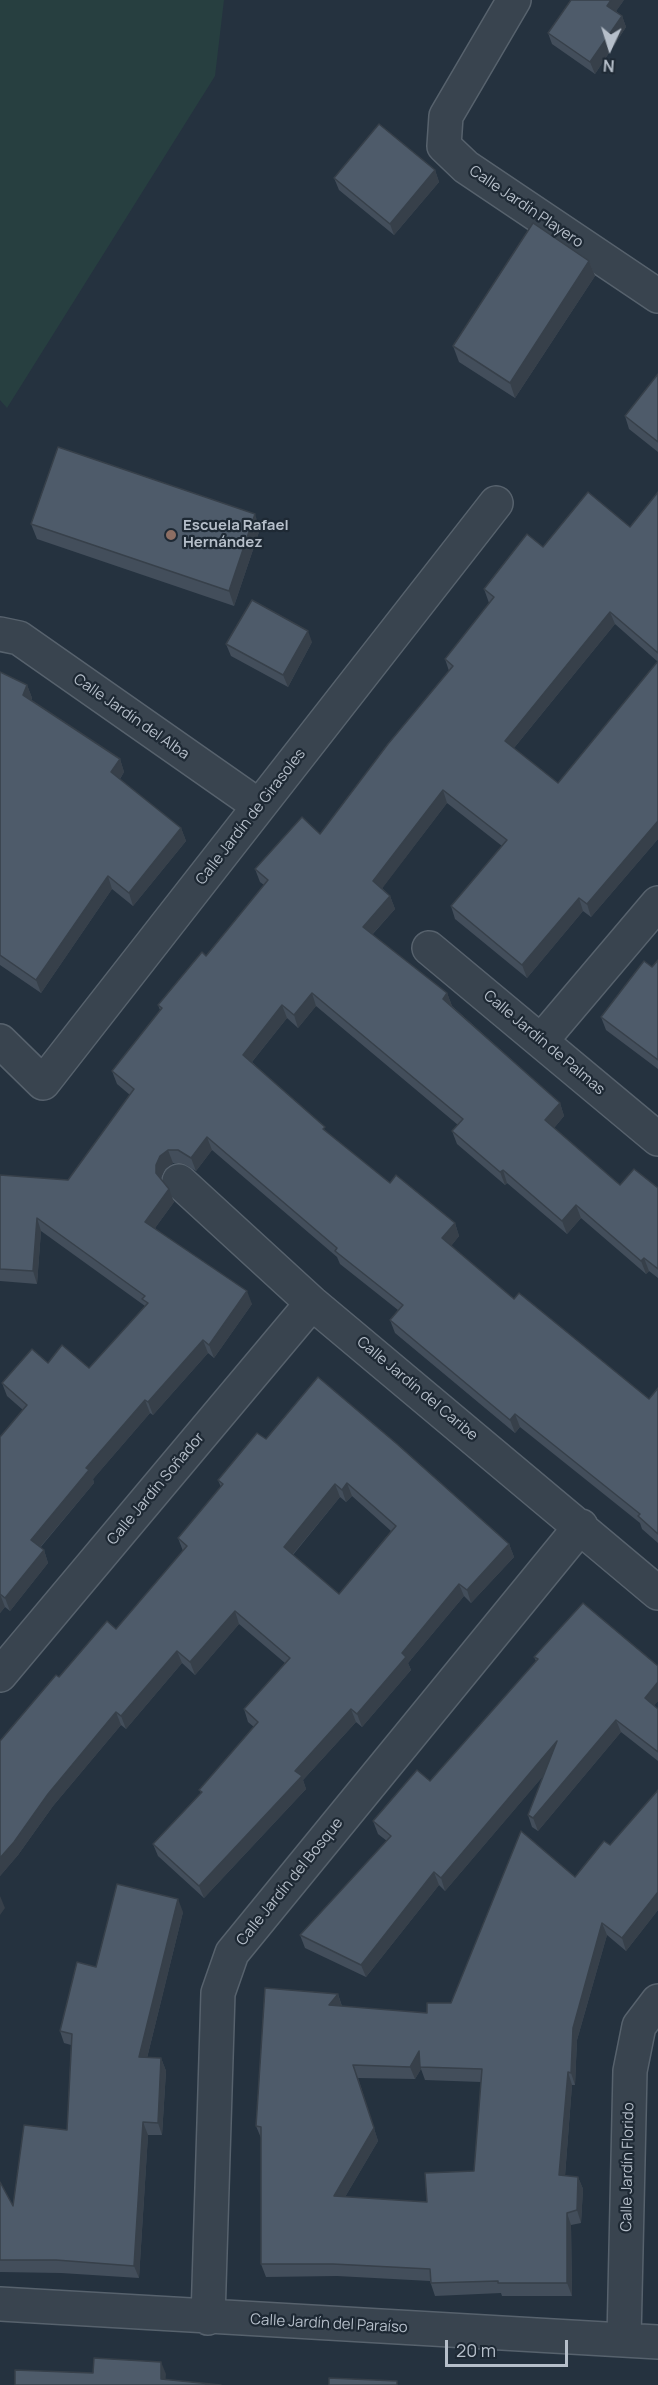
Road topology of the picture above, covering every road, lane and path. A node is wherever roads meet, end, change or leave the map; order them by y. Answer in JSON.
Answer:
{"nodes":[{"id":1,"x":514,"y":0,"type":"edge"},
{"id":2,"x":658,"y":296,"type":"edge"},
{"id":3,"x":496,"y":503,"type":"dead end"},
{"id":4,"x":0,"y":634,"type":"edge"},
{"id":5,"x":259,"y":806,"type":"junction"},
{"id":6,"x":658,"y":903,"type":"edge"},
{"id":7,"x":429,"y":948,"type":"dead end"},
{"id":8,"x":0,"y":1041,"type":"edge"},
{"id":9,"x":541,"y":1041,"type":"junction"},
{"id":10,"x":658,"y":1139,"type":"edge"},
{"id":11,"x":179,"y":1181,"type":"dead end"},
{"id":12,"x":312,"y":1302,"type":"junction"},
{"id":13,"x":581,"y":1526,"type":"junction"},
{"id":14,"x":658,"y":1593,"type":"edge"},
{"id":15,"x":0,"y":1675,"type":"edge"},
{"id":16,"x":658,"y":2001,"type":"edge"},
{"id":17,"x":0,"y":2304,"type":"edge"},
{"id":18,"x":208,"y":2318,"type":"junction"},
{"id":19,"x":624,"y":2339,"type":"junction"},
{"id":20,"x":658,"y":2342,"type":"edge"}],
"edges":[{"from":1,"to":2,"type":"street","name":"Calle Jardín Playero"},
{"from":3,"to":5,"type":"street","name":"Calle Jardín de Girasoles"},
{"from":4,"to":5,"type":"street","name":"Calle Jardín del Alba"},
{"from":5,"to":8,"type":"street","name":"Calle Jardín de Girasoles"},
{"from":6,"to":9,"type":"street"},
{"from":7,"to":9,"type":"street","name":"Calle Jardín de Palmas"},
{"from":9,"to":10,"type":"street","name":"Calle Jardín de Palmas"},
{"from":11,"to":12,"type":"street","name":"Calle Jardín del Caribe"},
{"from":12,"to":13,"type":"street","name":"Calle Jardín del Caribe"},
{"from":12,"to":15,"type":"street","name":"Calle Jardín Soñador"},
{"from":13,"to":14,"type":"street","name":"Calle Jardín del Caribe"},
{"from":13,"to":18,"type":"street","name":"Calle Jardín del Bosque"},
{"from":16,"to":19,"type":"street","name":"Calle Jardín Florido"},
{"from":17,"to":18,"type":"street","name":"Calle Jardín del Paraíso"},
{"from":18,"to":19,"type":"street","name":"Calle Jardín del Paraíso"},
{"from":19,"to":20,"type":"street","name":"Calle Jardín del Paraíso"}]}
